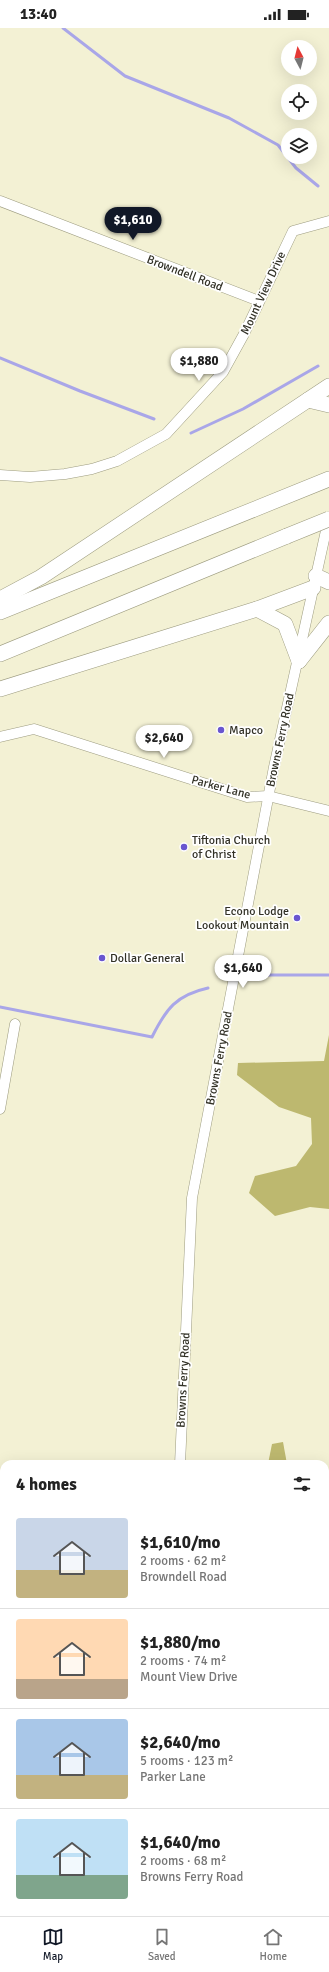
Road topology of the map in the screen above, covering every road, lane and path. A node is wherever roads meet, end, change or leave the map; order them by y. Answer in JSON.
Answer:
{"nodes":[{"id":1,"x":0,"y":202,"type":"edge"},
{"id":2,"x":329,"y":221,"type":"edge"},
{"id":3,"x":259,"y":301,"type":"junction"},
{"id":4,"x":329,"y":386,"type":"edge"},
{"id":5,"x":308,"y":400,"type":"junction"},
{"id":6,"x":329,"y":405,"type":"edge"},
{"id":7,"x":0,"y":475,"type":"edge"},
{"id":8,"x":329,"y":479,"type":"edge"},
{"id":9,"x":329,"y":518,"type":"edge"},
{"id":10,"x":319,"y":582,"type":"edge"},
{"id":11,"x":0,"y":599,"type":"edge"},
{"id":12,"x":257,"y":608,"type":"junction"},
{"id":13,"x":0,"y":612,"type":"edge"},
{"id":14,"x":329,"y":623,"type":"edge"},
{"id":15,"x":0,"y":654,"type":"edge"},
{"id":16,"x":299,"y":661,"type":"junction"},
{"id":17,"x":0,"y":689,"type":"edge"},
{"id":18,"x":0,"y":736,"type":"edge"},
{"id":19,"x":268,"y":796,"type":"junction"},
{"id":20,"x":329,"y":811,"type":"edge"},
{"id":21,"x":15,"y":1024,"type":"dead end"},
{"id":22,"x":0,"y":1108,"type":"edge"},
{"id":23,"x":180,"y":1460,"type":"edge"}],
"edges":[{"from":1,"to":3,"type":"street","name":"Browndell Road"},
{"from":2,"to":3,"type":"street","name":"Mount View Drive"},
{"from":3,"to":7,"type":"street","name":"Mount View Drive"},
{"from":4,"to":5,"type":"highway"},
{"from":5,"to":6,"type":"highway"},
{"from":5,"to":11,"type":"highway"},
{"from":8,"to":13,"type":"highway"},
{"from":9,"to":10,"type":"street","name":"Browns Ferry Road"},
{"from":9,"to":15,"type":"highway","bridge":true},
{"from":10,"to":12,"type":"highway"},
{"from":10,"to":16,"type":"street","name":"Browns Ferry Road"},
{"from":12,"to":16,"type":"highway"},
{"from":12,"to":17,"type":"highway"},
{"from":14,"to":16,"type":"highway"},
{"from":16,"to":19,"type":"street","name":"Browns Ferry Road"},
{"from":18,"to":19,"type":"street","name":"Parker Lane"},
{"from":19,"to":20,"type":"street","name":"Parker Lane"},
{"from":19,"to":23,"type":"street","name":"Browns Ferry Road"},
{"from":21,"to":22,"type":"street"}]}
